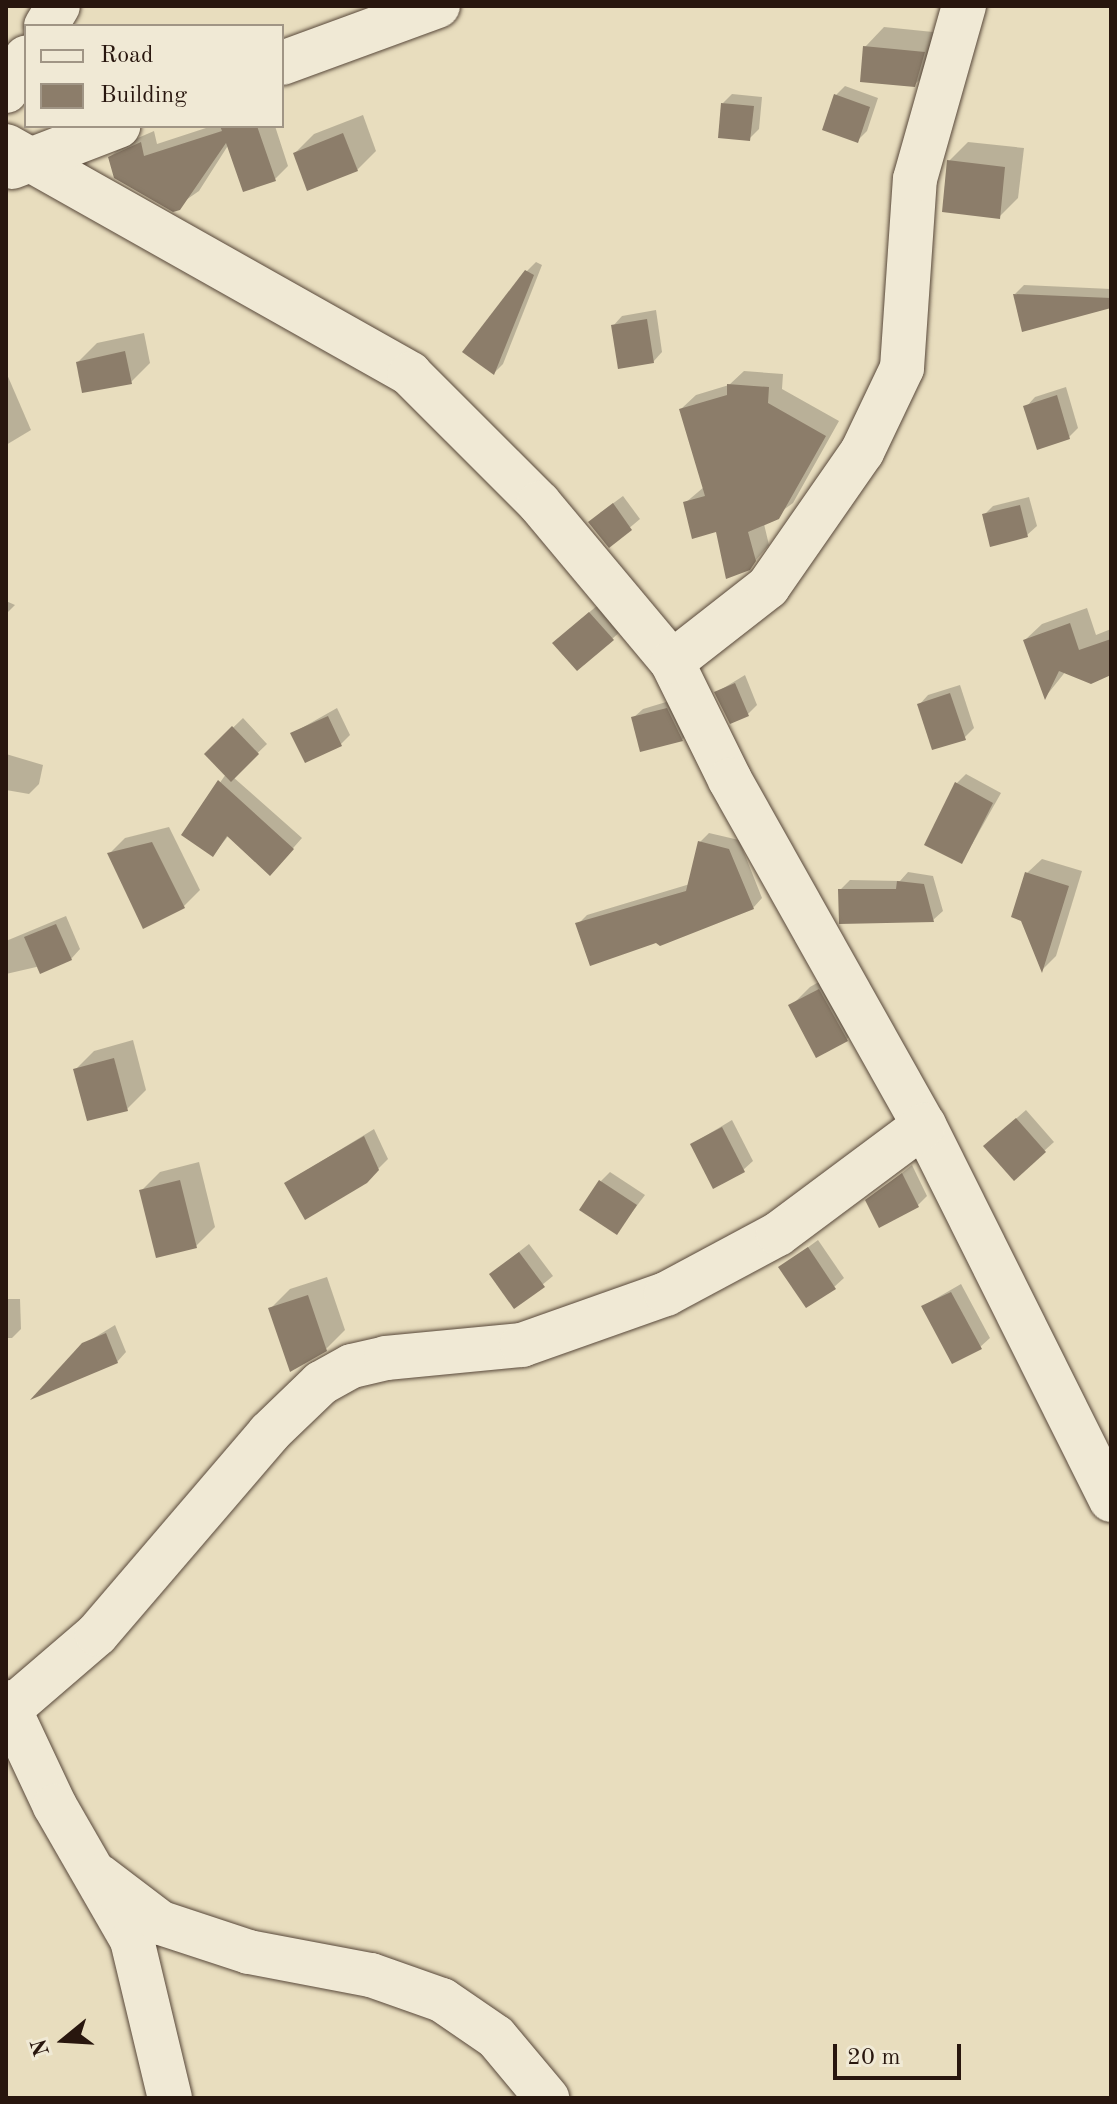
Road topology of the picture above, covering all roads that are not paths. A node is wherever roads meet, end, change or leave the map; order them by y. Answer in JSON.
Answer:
{"nodes":[{"id":1,"x":58,"y":6,"type":"edge"},
{"id":2,"x":438,"y":6,"type":"edge"},
{"id":3,"x":964,"y":6,"type":"edge"},
{"id":4,"x":47,"y":24,"type":"edge"},
{"id":5,"x":24,"y":61,"type":"edge"},
{"id":6,"x":284,"y":62,"type":"edge"},
{"id":7,"x":6,"y":91,"type":"edge"},
{"id":8,"x":112,"y":128,"type":"edge"},
{"id":9,"x":15,"y":159,"type":"edge"},
{"id":10,"x":672,"y":662,"type":"junction"},
{"id":11,"x":924,"y":1125,"type":"junction"},
{"id":12,"x":1111,"y":1500,"type":"edge"},
{"id":13,"x":8,"y":1705,"type":"edge"},
{"id":14,"x":99,"y":1876,"type":"junction"},
{"id":15,"x":170,"y":2098,"type":"edge"},
{"id":16,"x":547,"y":2098,"type":"edge"}],
"edges":[{"from":1,"to":4,"type":"street"},
{"from":2,"to":6,"type":"street"},
{"from":3,"to":10,"type":"street"},
{"from":5,"to":7,"type":"street"},
{"from":8,"to":9,"type":"street"},
{"from":9,"to":10,"type":"street"},
{"from":10,"to":11,"type":"street"},
{"from":11,"to":12,"type":"street"},
{"from":11,"to":13,"type":"street"},
{"from":13,"to":14,"type":"street"},
{"from":14,"to":15,"type":"street"},
{"from":14,"to":16,"type":"street"}]}
